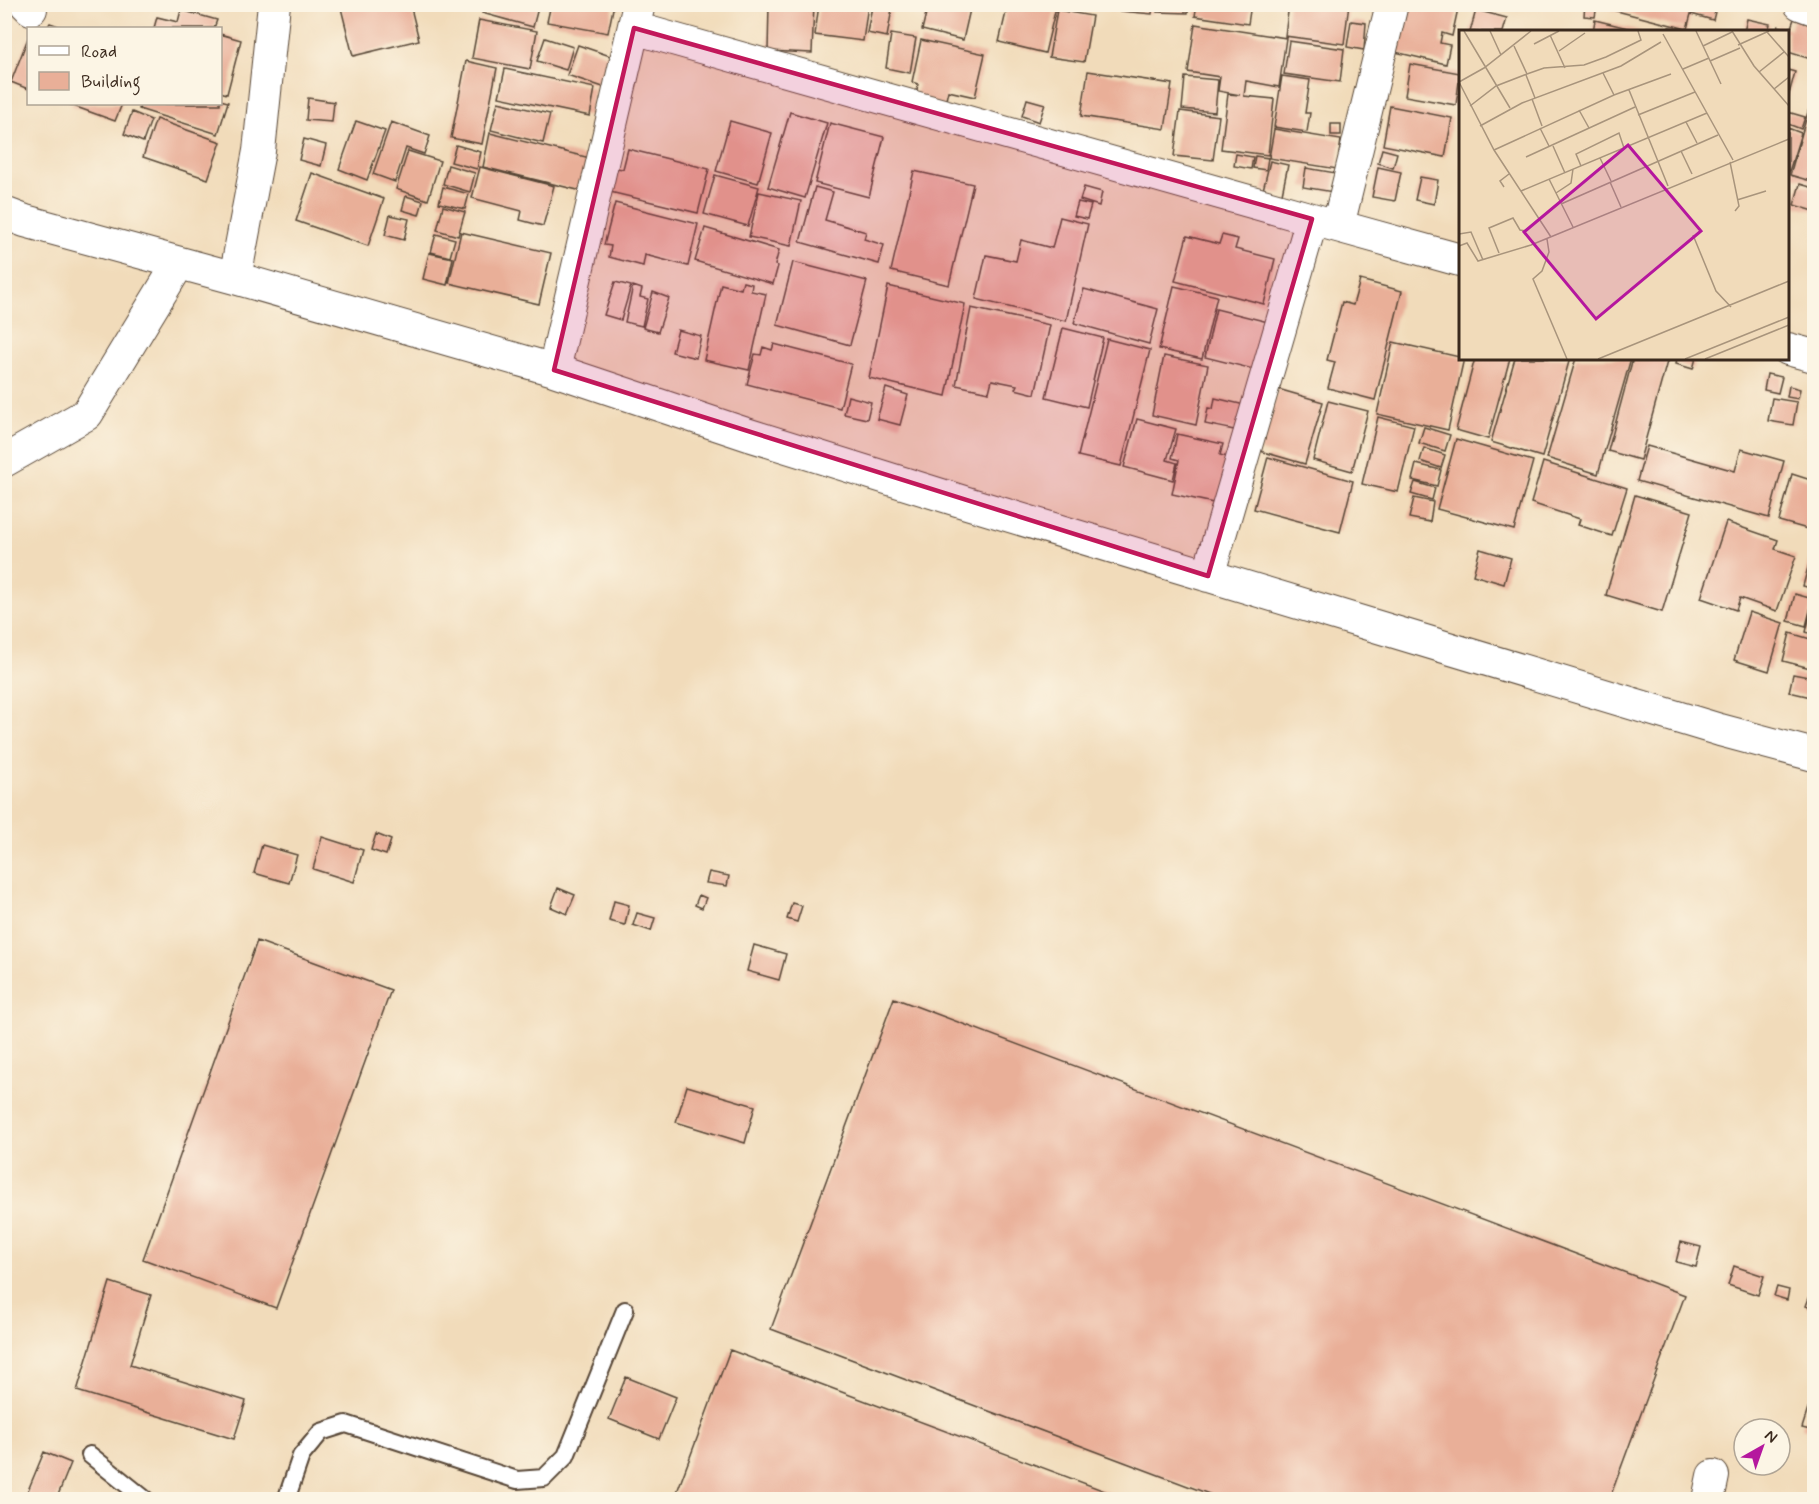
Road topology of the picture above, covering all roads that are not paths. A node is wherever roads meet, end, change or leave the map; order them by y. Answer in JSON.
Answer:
{"nodes":[{"id":1,"x":274,"y":4,"type":"edge"},
{"id":2,"x":1392,"y":4,"type":"edge"},
{"id":3,"x":1800,"y":4,"type":"edge"},
{"id":4,"x":1815,"y":9,"type":"edge"},
{"id":5,"x":636,"y":16,"type":"edge"},
{"id":6,"x":4,"y":213,"type":"edge"},
{"id":7,"x":1325,"y":223,"type":"junction"},
{"id":8,"x":1459,"y":259,"type":"edge"},
{"id":9,"x":179,"y":263,"type":"junction"},
{"id":10,"x":235,"y":278,"type":"junction"},
{"id":11,"x":1789,"y":349,"type":"edge"},
{"id":12,"x":1815,"y":356,"type":"edge"},
{"id":13,"x":554,"y":370,"type":"junction"},
{"id":14,"x":4,"y":461,"type":"edge"},
{"id":15,"x":1208,"y":576,"type":"junction"},
{"id":16,"x":1815,"y":755,"type":"edge"},
{"id":17,"x":625,"y":1310,"type":"dead end"},
{"id":18,"x":90,"y":1455,"type":"dead end"},
{"id":19,"x":146,"y":1500,"type":"edge"},
{"id":20,"x":286,"y":1500,"type":"edge"}],
"edges":[{"from":1,"to":10,"type":"street"},
{"from":2,"to":7,"type":"street"},
{"from":3,"to":4,"type":"street"},
{"from":5,"to":7,"type":"street"},
{"from":5,"to":13,"type":"street"},
{"from":6,"to":9,"type":"street"},
{"from":7,"to":8,"type":"street"},
{"from":7,"to":15,"type":"street"},
{"from":9,"to":10,"type":"street"},
{"from":9,"to":14,"type":"street"},
{"from":10,"to":13,"type":"street"},
{"from":11,"to":12,"type":"street"},
{"from":13,"to":15,"type":"street"},
{"from":15,"to":16,"type":"street"},
{"from":17,"to":20,"type":"lane"},
{"from":18,"to":19,"type":"lane"}]}
